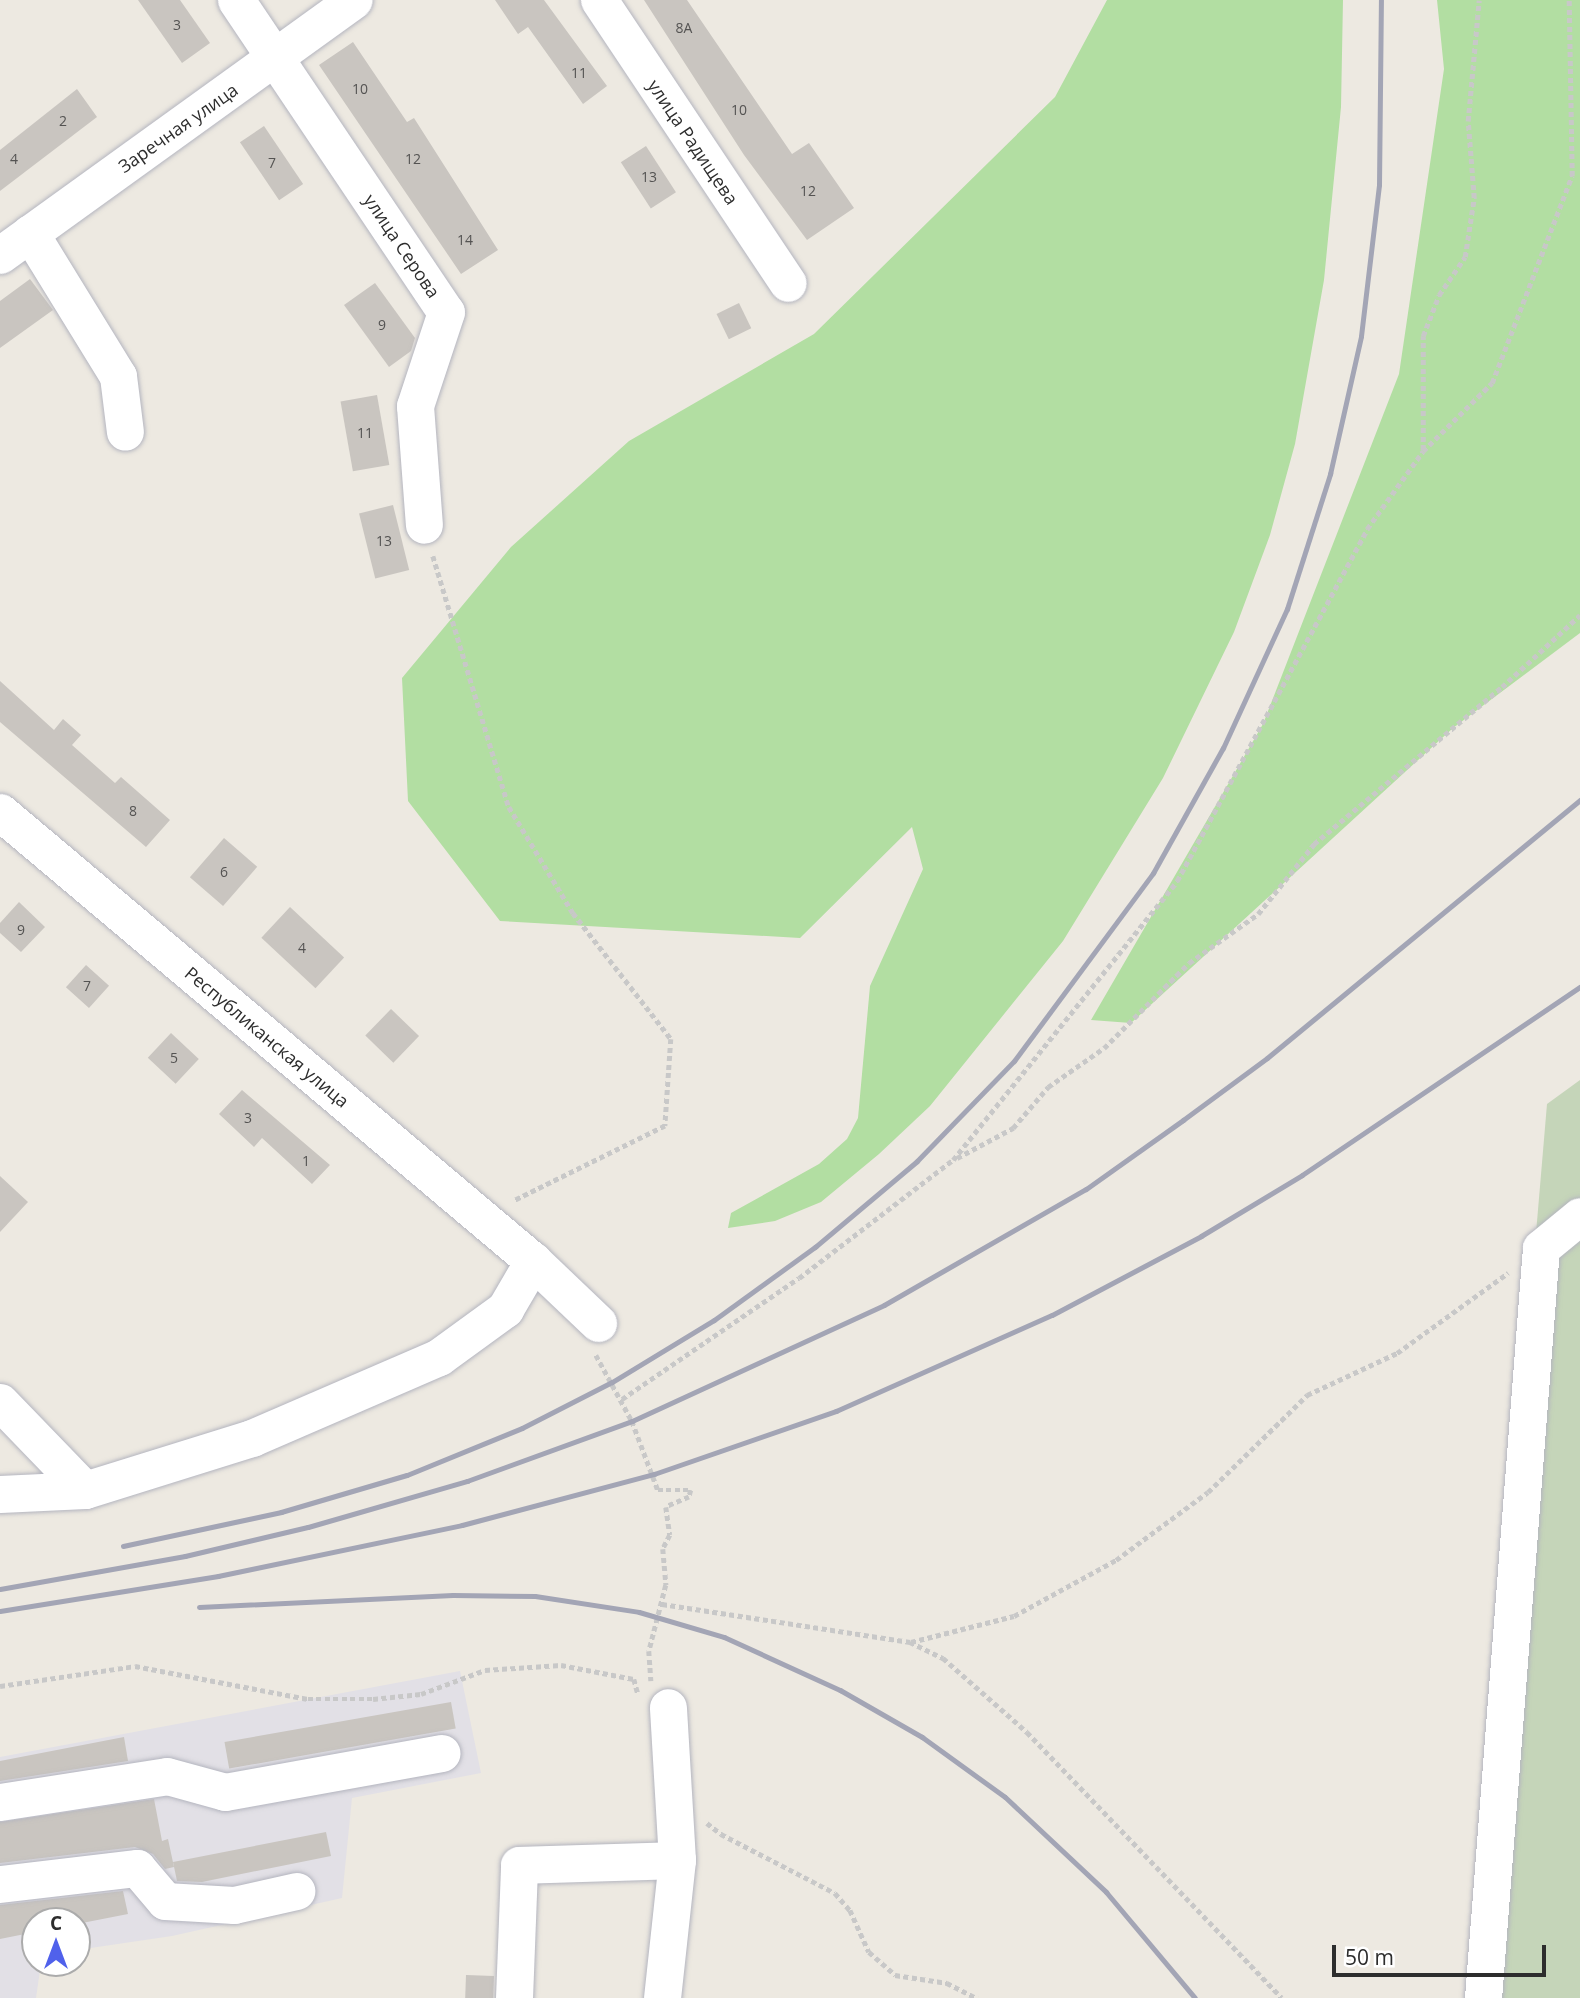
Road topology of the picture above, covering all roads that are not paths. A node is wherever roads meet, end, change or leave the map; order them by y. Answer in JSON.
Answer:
{"nodes":[{"id":1,"x":236,"y":0,"type":"edge"},
{"id":2,"x":354,"y":0,"type":"edge"},
{"id":3,"x":599,"y":0,"type":"edge"},
{"id":4,"x":276,"y":58,"type":"junction"},
{"id":5,"x":30,"y":233,"type":"junction"},
{"id":6,"x":0,"y":255,"type":"edge"},
{"id":7,"x":788,"y":283,"type":"dead end"},
{"id":8,"x":125,"y":432,"type":"dead end"},
{"id":9,"x":424,"y":525,"type":"road end"},
{"id":10,"x":0,"y":812,"type":"edge"},
{"id":11,"x":1580,"y":1216,"type":"edge"},
{"id":12,"x":533,"y":1261,"type":"junction"},
{"id":13,"x":596,"y":1338,"type":"road end"},
{"id":14,"x":0,"y":1402,"type":"edge"},
{"id":15,"x":85,"y":1490,"type":"junction"},
{"id":16,"x":0,"y":1494,"type":"edge"},
{"id":17,"x":654,"y":1702,"type":"road end"},
{"id":18,"x":442,"y":1753,"type":"dead end"},
{"id":19,"x":0,"y":1802,"type":"edge"},
{"id":20,"x":677,"y":1860,"type":"junction"},
{"id":21,"x":0,"y":1884,"type":"edge"},
{"id":22,"x":296,"y":1891,"type":"dead end"},
{"id":23,"x":514,"y":1998,"type":"edge"},
{"id":24,"x":662,"y":1998,"type":"edge"},
{"id":25,"x":1483,"y":1998,"type":"edge"}],
"edges":[{"from":1,"to":4,"type":"street","name":"улица Серова"},
{"from":2,"to":4,"type":"street","name":"Заречная улица"},
{"from":3,"to":7,"type":"street","name":"улица Радищева"},
{"from":4,"to":5,"type":"street","name":"Заречная улица"},
{"from":4,"to":9,"type":"street","name":"улица Серова"},
{"from":5,"to":6,"type":"street","name":"Заречная улица"},
{"from":5,"to":8,"type":"street"},
{"from":10,"to":12,"type":"street","name":"Республиканская улица"},
{"from":11,"to":25,"type":"street"},
{"from":12,"to":13,"type":"street","name":"Республиканская улица"},
{"from":12,"to":15,"type":"street"},
{"from":14,"to":15,"type":"street"},
{"from":15,"to":16,"type":"street"},
{"from":17,"to":20,"type":"street"},
{"from":18,"to":19,"type":"street"},
{"from":20,"to":23,"type":"street"},
{"from":20,"to":24,"type":"street"},
{"from":21,"to":22,"type":"street"}]}
